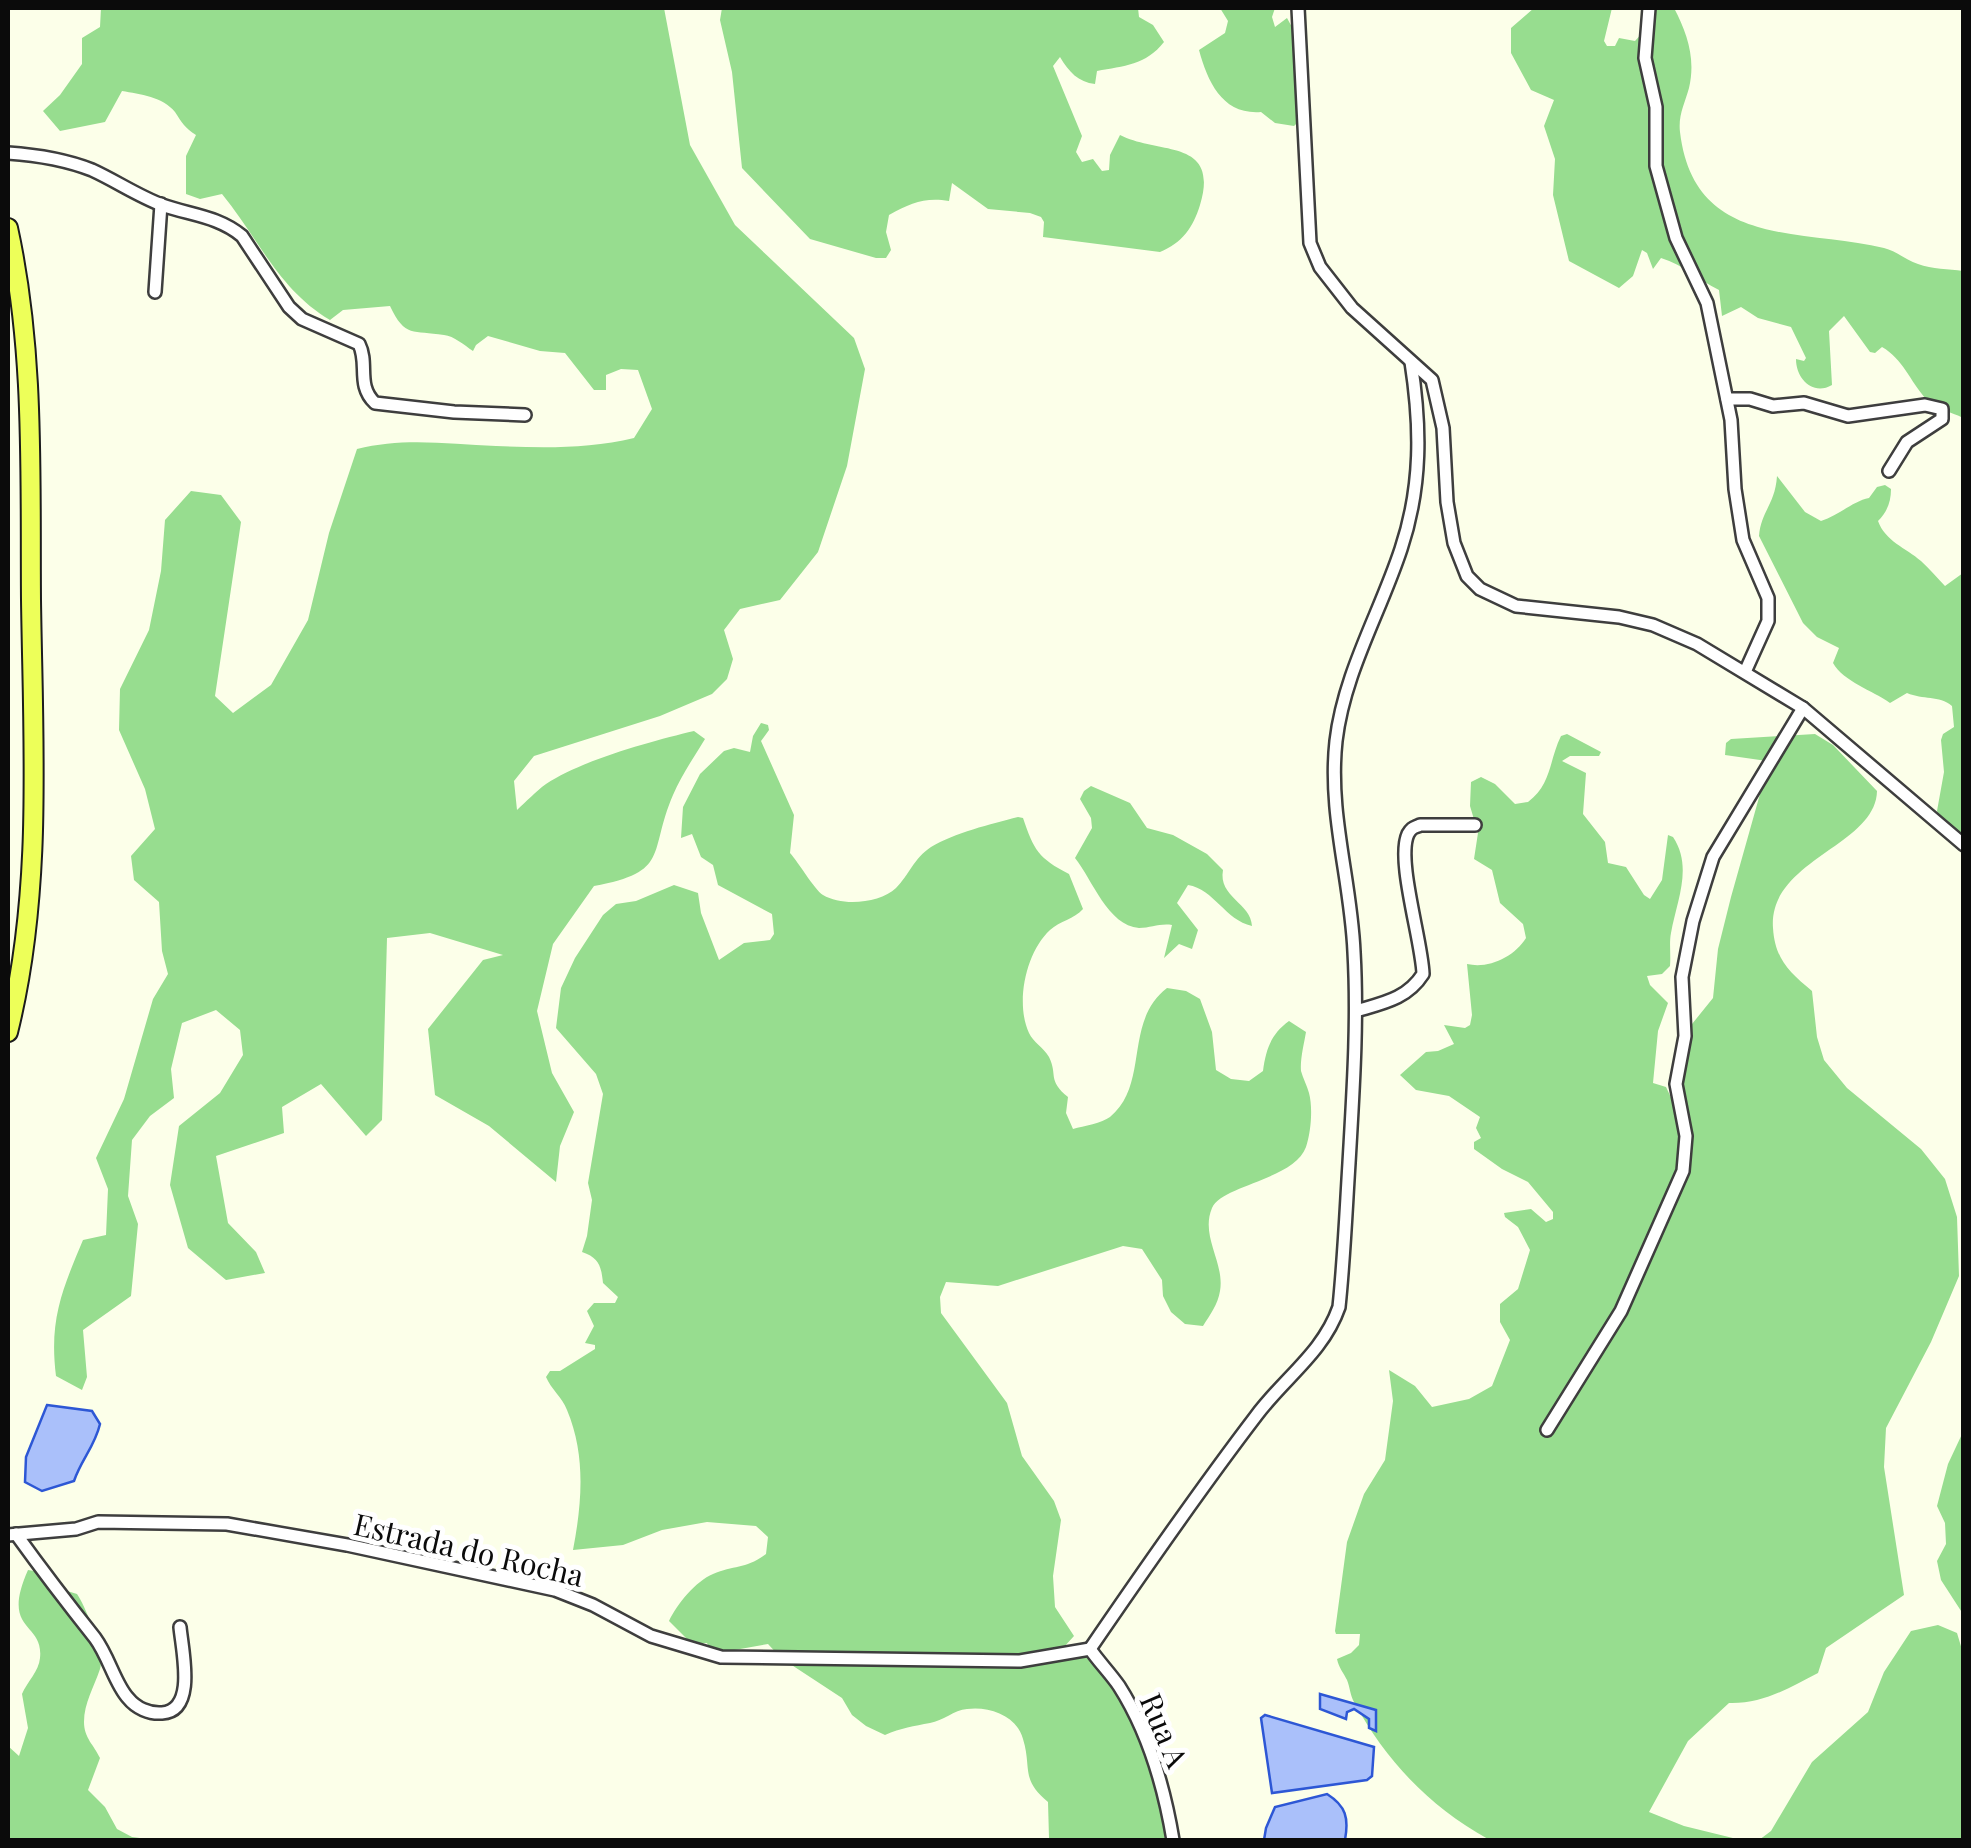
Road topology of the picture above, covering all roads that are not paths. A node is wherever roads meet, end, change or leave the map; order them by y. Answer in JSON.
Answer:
{"nodes":[{"id":1,"x":1298,"y":8,"type":"edge"},
{"id":2,"x":1649,"y":8,"type":"edge"},
{"id":3,"x":8,"y":153,"type":"edge"},
{"id":4,"x":161,"y":204,"type":"junction"},
{"id":5,"x":8,"y":228,"type":"edge"},
{"id":6,"x":155,"y":292,"type":"dead end"},
{"id":7,"x":1411,"y":362,"type":"junction"},
{"id":8,"x":1727,"y":399,"type":"junction"},
{"id":9,"x":525,"y":416,"type":"dead end"},
{"id":10,"x":1889,"y":471,"type":"dead end"},
{"id":11,"x":1745,"y":672,"type":"junction"},
{"id":12,"x":1802,"y":708,"type":"junction"},
{"id":13,"x":1475,"y":825,"type":"dead end"},
{"id":14,"x":1964,"y":845,"type":"edge"},
{"id":15,"x":1356,"y":1011,"type":"junction"},
{"id":16,"x":8,"y":1032,"type":"edge"},
{"id":17,"x":1546,"y":1430,"type":"dead end"},
{"id":18,"x":12,"y":1534,"type":"edge"},
{"id":19,"x":180,"y":1627,"type":"dead end"},
{"id":20,"x":1090,"y":1649,"type":"junction"},
{"id":21,"x":1173,"y":1840,"type":"edge"}],
"edges":[{"from":1,"to":7,"type":"street"},
{"from":2,"to":8,"type":"street"},
{"from":3,"to":4,"type":"street"},
{"from":4,"to":6,"type":"street"},
{"from":4,"to":9,"type":"street"},
{"from":5,"to":16,"type":"main road"},
{"from":7,"to":11,"type":"street"},
{"from":7,"to":15,"type":"street"},
{"from":8,"to":10,"type":"street"},
{"from":8,"to":11,"type":"street"},
{"from":11,"to":12,"type":"street"},
{"from":12,"to":14,"type":"street"},
{"from":12,"to":17,"type":"street"},
{"from":13,"to":15,"type":"street"},
{"from":15,"to":20,"type":"street"},
{"from":18,"to":19,"type":"street"},
{"from":18,"to":20,"type":"street","name":"Estrada do Rocha"},
{"from":20,"to":21,"type":"street","name":"Rua A"}]}
